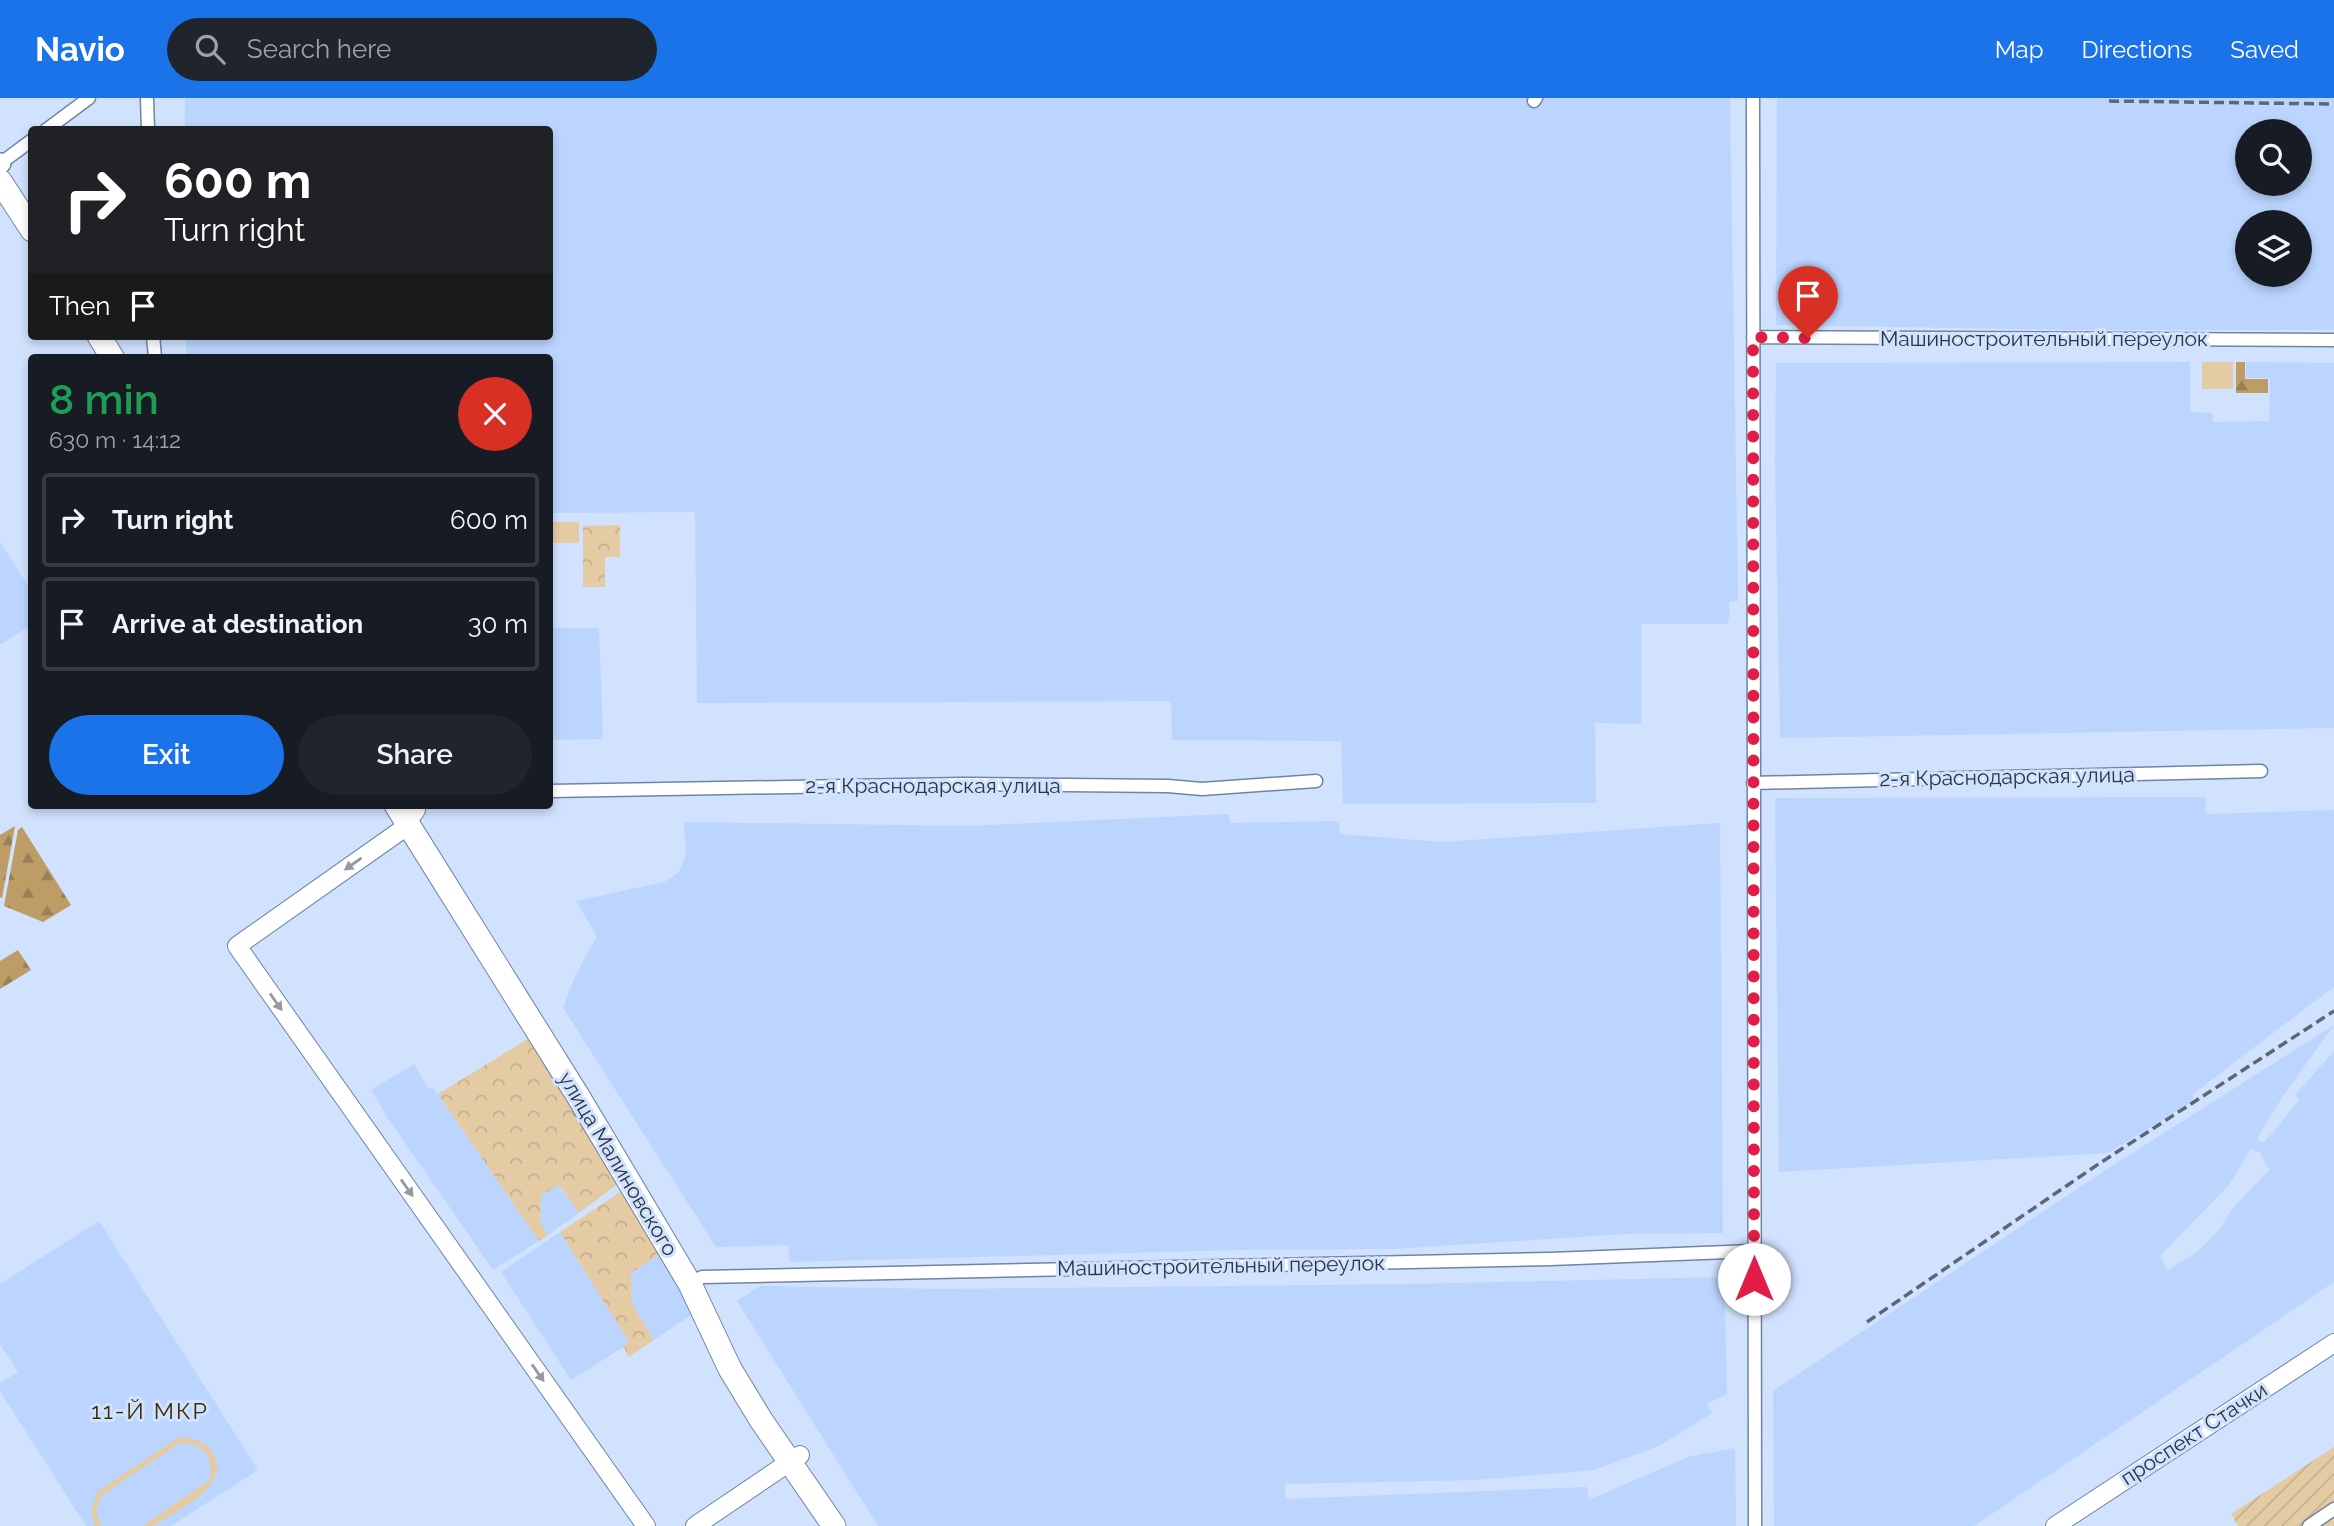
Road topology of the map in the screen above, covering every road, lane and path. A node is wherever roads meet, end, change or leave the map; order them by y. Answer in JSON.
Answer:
{"nodes":[{"id":1,"x":89,"y":98,"type":"edge"},
{"id":2,"x":148,"y":98,"type":"edge"},
{"id":3,"x":1754,"y":98,"type":"edge"},
{"id":4,"x":51,"y":126,"type":"edge"},
{"id":5,"x":148,"y":126,"type":"edge"},
{"id":6,"x":28,"y":143,"type":"edge"},
{"id":7,"x":0,"y":167,"type":"edge"},
{"id":8,"x":28,"y":201,"type":"edge"},
{"id":9,"x":28,"y":222,"type":"edge"},
{"id":10,"x":1753,"y":337,"type":"junction"},
{"id":11,"x":2334,"y":340,"type":"edge"},
{"id":12,"x":2261,"y":771,"type":"dead end"},
{"id":13,"x":1316,"y":781,"type":"dead end"},
{"id":14,"x":1753,"y":783,"type":"junction"},
{"id":15,"x":553,"y":791,"type":"edge"},
{"id":16,"x":410,"y":810,"type":"edge"},
{"id":17,"x":1753,"y":1251,"type":"junction"},
{"id":18,"x":696,"y":1280,"type":"junction"},
{"id":19,"x":2334,"y":1342,"type":"edge"},
{"id":20,"x":795,"y":1458,"type":"junction"},
{"id":21,"x":2334,"y":1509,"type":"edge"},
{"id":22,"x":646,"y":1526,"type":"edge"},
{"id":23,"x":695,"y":1526,"type":"edge"},
{"id":24,"x":834,"y":1526,"type":"edge"},
{"id":25,"x":848,"y":1526,"type":"edge"},
{"id":26,"x":1755,"y":1526,"type":"edge"},
{"id":27,"x":2054,"y":1526,"type":"edge"},
{"id":28,"x":2309,"y":1526,"type":"edge"}],
"edges":[{"from":1,"to":4,"type":"street"},
{"from":2,"to":5,"type":"street"},
{"from":3,"to":10,"type":"street"},
{"from":6,"to":7,"type":"street"},
{"from":7,"to":8,"type":"highway"},
{"from":7,"to":9,"type":"highway"},
{"from":10,"to":11,"type":"street","name":"Машиностроительный переулок"},
{"from":10,"to":14,"type":"street"},
{"from":12,"to":14,"type":"street","name":"2-я Краснодарская улица"},
{"from":13,"to":15,"type":"street","name":"2-я Краснодарская улица"},
{"from":14,"to":17,"type":"street"},
{"from":16,"to":18,"type":"highway","name":"улица Малиновского"},
{"from":16,"to":22,"type":"street","one_way":true},
{"from":17,"to":18,"type":"street","name":"Машиностроительный переулок"},
{"from":17,"to":26,"type":"street"},
{"from":18,"to":20,"type":"highway","name":"улица Малиновского"},
{"from":19,"to":27,"type":"street","name":"проспект Стачки"},
{"from":20,"to":23,"type":"street"},
{"from":20,"to":24,"type":"highway","name":"улица Малиновского"},
{"from":20,"to":25,"type":"highway","name":"улица Малиновского"},
{"from":21,"to":28,"type":"street"}]}
